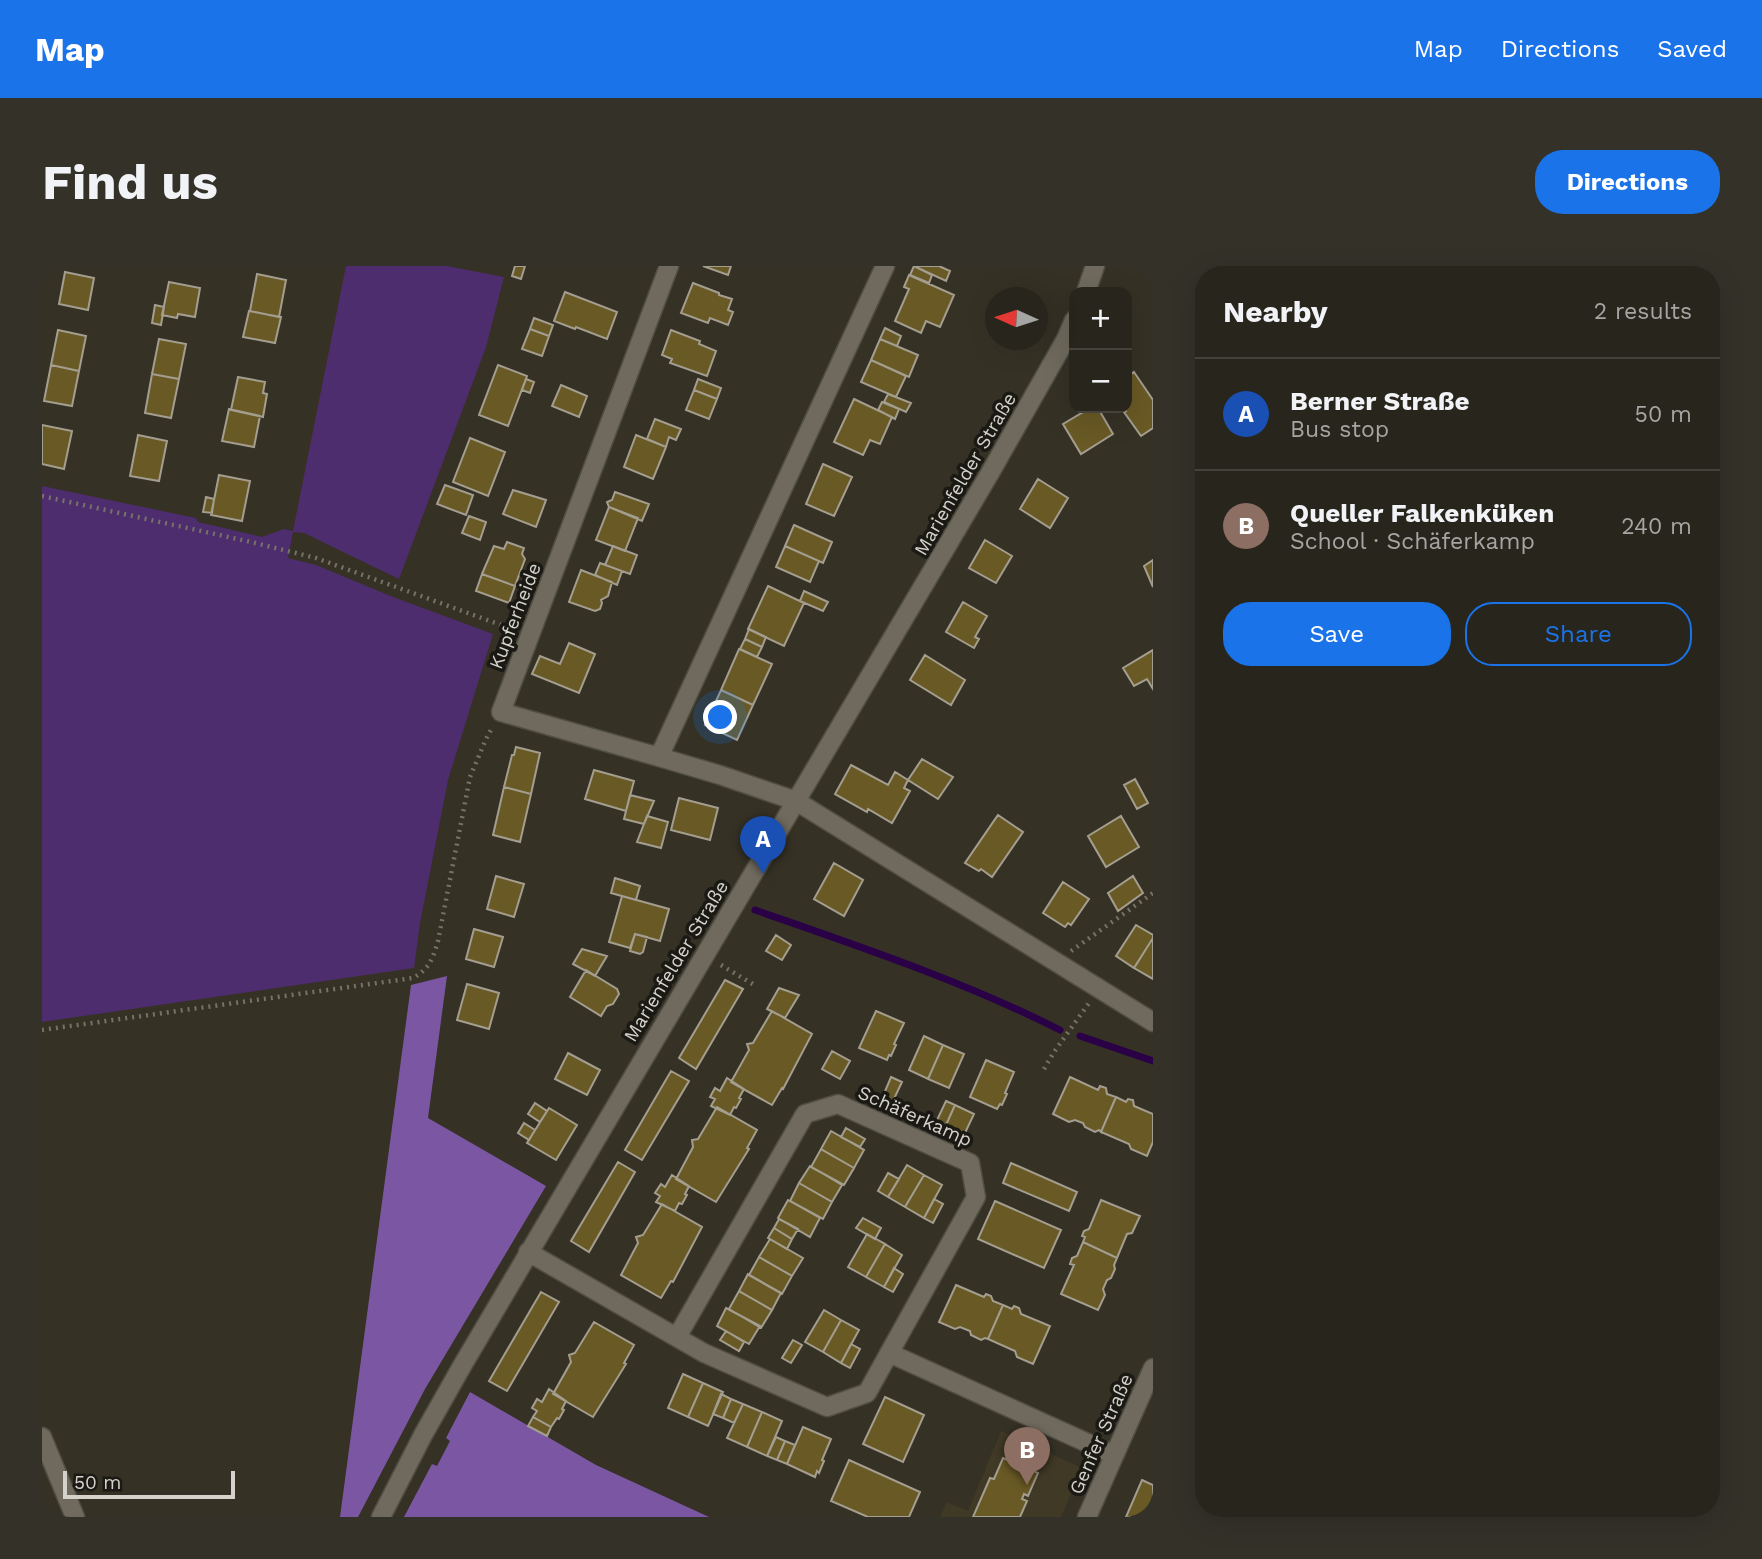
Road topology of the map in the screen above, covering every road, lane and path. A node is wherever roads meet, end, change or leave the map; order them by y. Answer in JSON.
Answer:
{"nodes":[{"id":1,"x":669,"y":266,"type":"edge"},
{"id":2,"x":885,"y":266,"type":"edge"},
{"id":3,"x":1095,"y":266,"type":"edge"},
{"id":4,"x":1088,"y":287,"type":"edge"},
{"id":5,"x":1069,"y":332,"type":"edge"},
{"id":6,"x":42,"y":496,"type":"edge"},
{"id":7,"x":531,"y":636,"type":"junction"},
{"id":8,"x":501,"y":712,"type":"junction"},
{"id":9,"x":659,"y":757,"type":"junction"},
{"id":10,"x":796,"y":801,"type":"junction"},
{"id":11,"x":1153,"y":893,"type":"edge"},
{"id":12,"x":705,"y":955,"type":"junction"},
{"id":13,"x":1060,"y":965,"type":"junction"},
{"id":14,"x":756,"y":986,"type":"dead end"},
{"id":15,"x":1099,"y":989,"type":"junction"},
{"id":16,"x":1153,"y":1021,"type":"edge"},
{"id":17,"x":42,"y":1030,"type":"edge"},
{"id":18,"x":1044,"y":1069,"type":"dead end"},
{"id":19,"x":528,"y":1252,"type":"junction"},
{"id":20,"x":677,"y":1337,"type":"junction"},
{"id":21,"x":890,"y":1353,"type":"junction"},
{"id":22,"x":1153,"y":1368,"type":"edge"},
{"id":23,"x":42,"y":1437,"type":"edge"},
{"id":24,"x":1114,"y":1455,"type":"junction"},
{"id":25,"x":75,"y":1517,"type":"edge"},
{"id":26,"x":381,"y":1517,"type":"edge"},
{"id":27,"x":1087,"y":1517,"type":"edge"}],
"edges":[{"from":1,"to":7,"type":"street","name":"Kupferheide"},
{"from":2,"to":9,"type":"street"},
{"from":3,"to":4,"type":"street"},
{"from":5,"to":10,"type":"street","name":"Marienfelder Straße"},
{"from":6,"to":7,"type":"path"},
{"from":7,"to":8,"type":"street","name":"Kupferheide"},
{"from":8,"to":9,"type":"street"},
{"from":8,"to":17,"type":"path"},
{"from":9,"to":10,"type":"street"},
{"from":10,"to":12,"type":"street","name":"Marienfelder Straße"},
{"from":10,"to":13,"type":"street"},
{"from":11,"to":13,"type":"path"},
{"from":12,"to":14,"type":"path"},
{"from":12,"to":19,"type":"street","name":"Marienfelder Straße"},
{"from":13,"to":15,"type":"street"},
{"from":15,"to":16,"type":"street"},
{"from":15,"to":18,"type":"path"},
{"from":19,"to":20,"type":"street","name":"Schäferkamp"},
{"from":19,"to":26,"type":"street","name":"Marienfelder Straße"},
{"from":20,"to":21,"type":"street","name":"Schäferkamp"},
{"from":20,"to":21,"type":"street","name":"Schäferkamp"},
{"from":21,"to":24,"type":"street"},
{"from":22,"to":24,"type":"street","name":"Genfer Straße"},
{"from":23,"to":25,"type":"street"},
{"from":24,"to":27,"type":"street","name":"Genfer Straße"}]}
